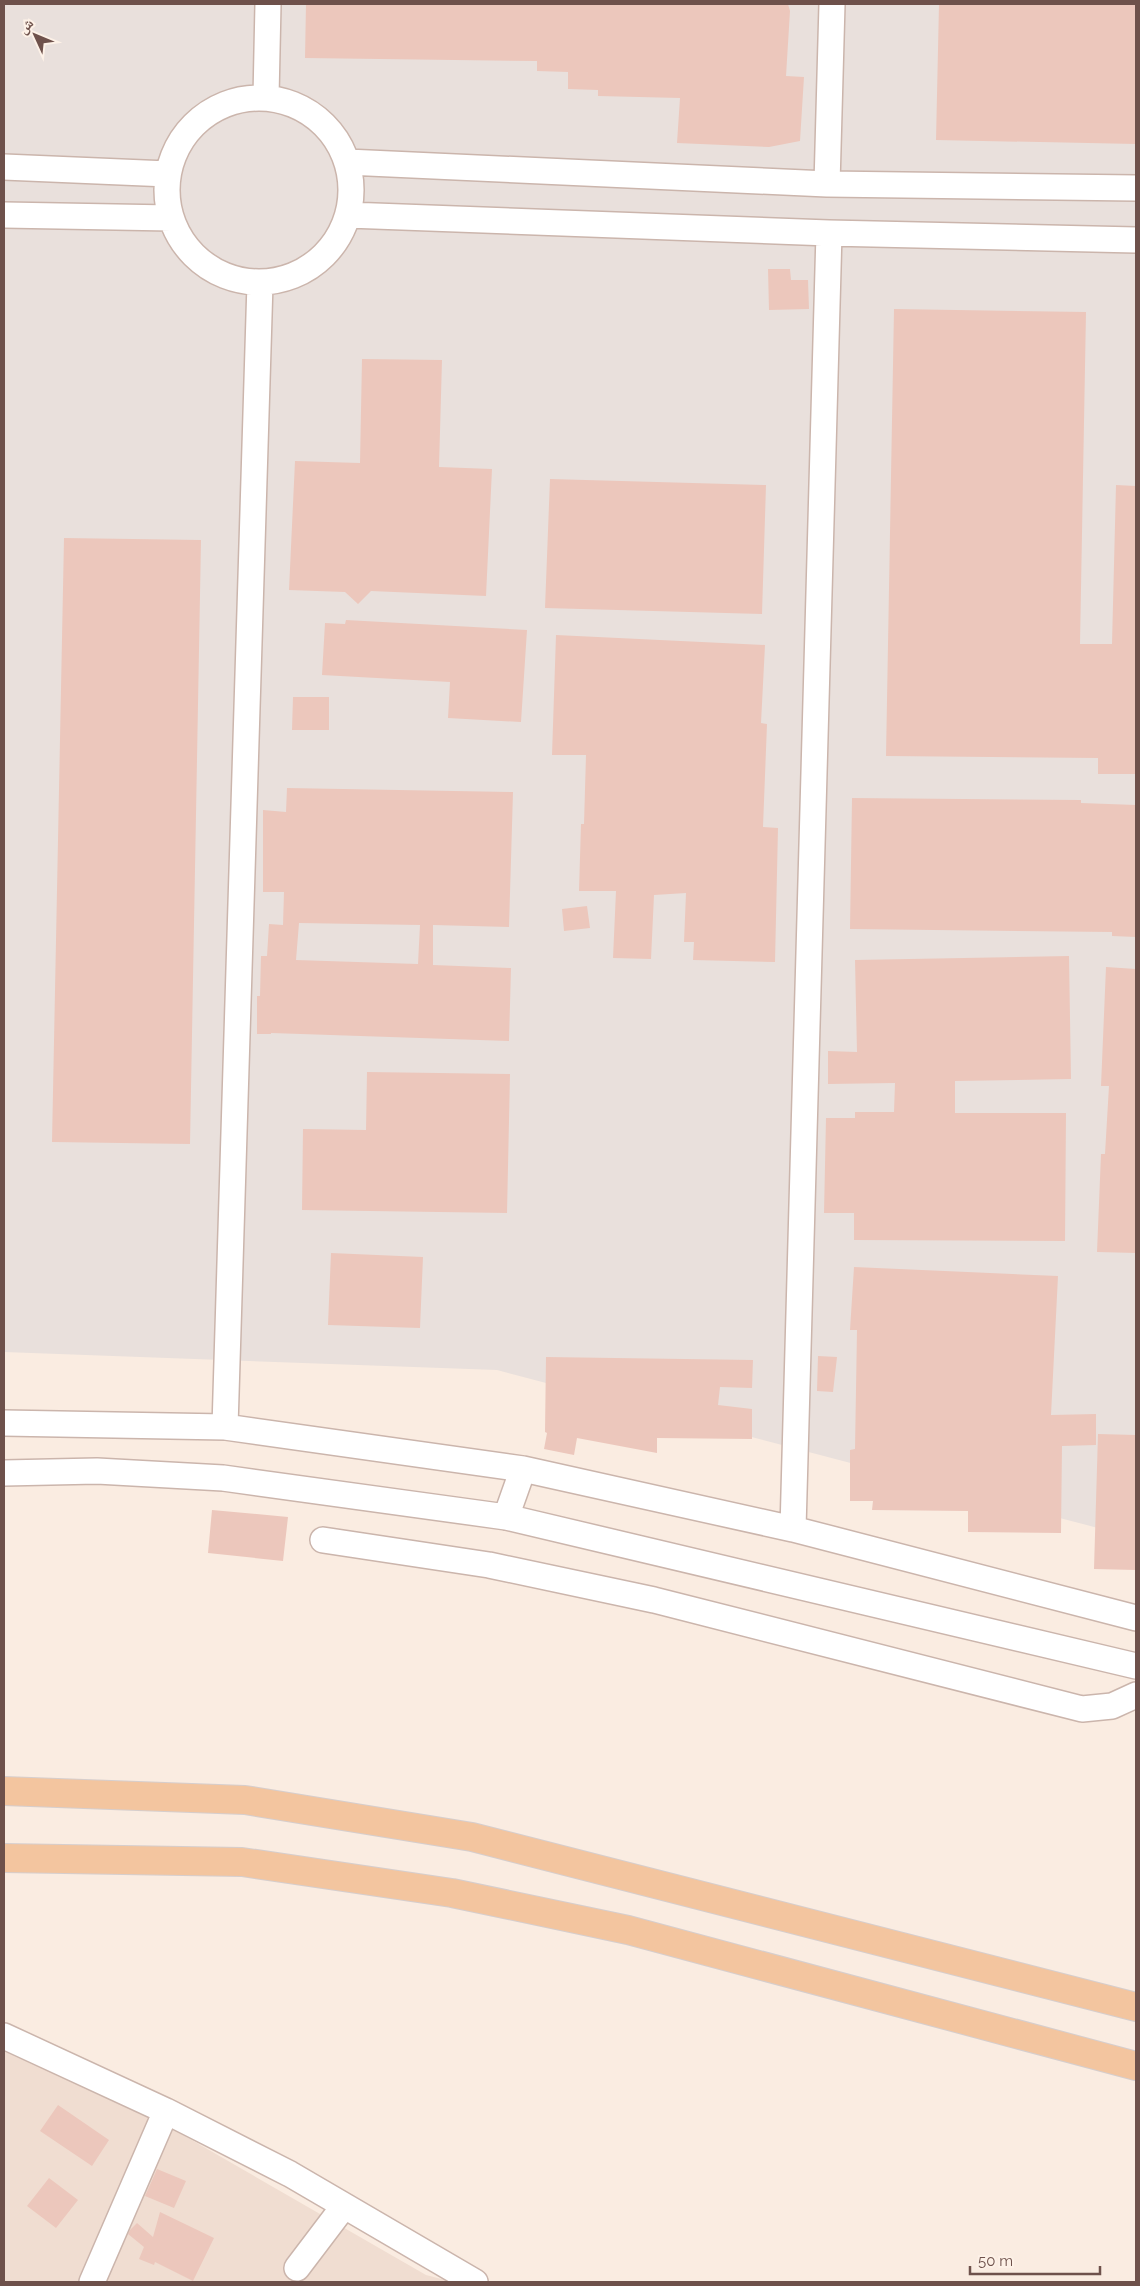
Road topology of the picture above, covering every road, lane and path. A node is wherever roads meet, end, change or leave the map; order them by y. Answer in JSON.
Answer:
{"nodes":[{"id":1,"x":268,"y":4,"type":"edge"},
{"id":2,"x":832,"y":4,"type":"edge"},
{"id":3,"x":266,"y":97,"type":"junction"},
{"id":4,"x":347,"y":162,"type":"junction"},
{"id":5,"x":4,"y":167,"type":"edge"},
{"id":6,"x":168,"y":174,"type":"junction"},
{"id":7,"x":827,"y":184,"type":"junction"},
{"id":8,"x":1136,"y":188,"type":"edge"},
{"id":9,"x":4,"y":215,"type":"edge"},
{"id":10,"x":348,"y":215,"type":"junction"},
{"id":11,"x":171,"y":218,"type":"junction"},
{"id":12,"x":829,"y":233,"type":"junction"},
{"id":13,"x":1136,"y":240,"type":"edge"},
{"id":14,"x":260,"y":283,"type":"junction"},
{"id":15,"x":4,"y":1423,"type":"edge"},
{"id":16,"x":226,"y":1427,"type":"junction"},
{"id":17,"x":523,"y":1469,"type":"junction"},
{"id":18,"x":4,"y":1472,"type":"edge"},
{"id":19,"x":506,"y":1518,"type":"junction"},
{"id":20,"x":793,"y":1529,"type":"junction"},
{"id":21,"x":323,"y":1540,"type":"dead end"},
{"id":22,"x":1136,"y":1618,"type":"edge"},
{"id":23,"x":1136,"y":1666,"type":"edge"},
{"id":24,"x":1136,"y":1695,"type":"edge"},
{"id":25,"x":4,"y":1791,"type":"edge"},
{"id":26,"x":4,"y":1858,"type":"edge"},
{"id":27,"x":1136,"y":2007,"type":"edge"},
{"id":28,"x":4,"y":2036,"type":"edge"},
{"id":29,"x":1136,"y":2066,"type":"edge"},
{"id":30,"x":166,"y":2111,"type":"junction"},
{"id":31,"x":344,"y":2206,"type":"junction"},
{"id":32,"x":297,"y":2268,"type":"dead end"},
{"id":33,"x":92,"y":2282,"type":"edge"},
{"id":34,"x":475,"y":2282,"type":"edge"}],
"edges":[{"from":1,"to":3,"type":"street"},
{"from":2,"to":7,"type":"street"},
{"from":3,"to":4,"type":"street"},
{"from":3,"to":6,"type":"street"},
{"from":4,"to":7,"type":"street"},
{"from":4,"to":10,"type":"street"},
{"from":5,"to":6,"type":"street"},
{"from":6,"to":11,"type":"street"},
{"from":7,"to":8,"type":"street"},
{"from":9,"to":11,"type":"street"},
{"from":10,"to":12,"type":"street"},
{"from":10,"to":14,"type":"street"},
{"from":11,"to":14,"type":"street"},
{"from":12,"to":13,"type":"street"},
{"from":12,"to":20,"type":"street"},
{"from":14,"to":16,"type":"street"},
{"from":15,"to":16,"type":"street"},
{"from":16,"to":17,"type":"street"},
{"from":17,"to":19,"type":"street"},
{"from":17,"to":20,"type":"street"},
{"from":18,"to":19,"type":"street"},
{"from":19,"to":23,"type":"street"},
{"from":20,"to":22,"type":"street"},
{"from":21,"to":24,"type":"street"},
{"from":25,"to":27,"type":"main road"},
{"from":26,"to":29,"type":"main road"},
{"from":28,"to":30,"type":"street"},
{"from":30,"to":31,"type":"street"},
{"from":30,"to":33,"type":"street"},
{"from":31,"to":32,"type":"street"},
{"from":31,"to":34,"type":"street"}]}
